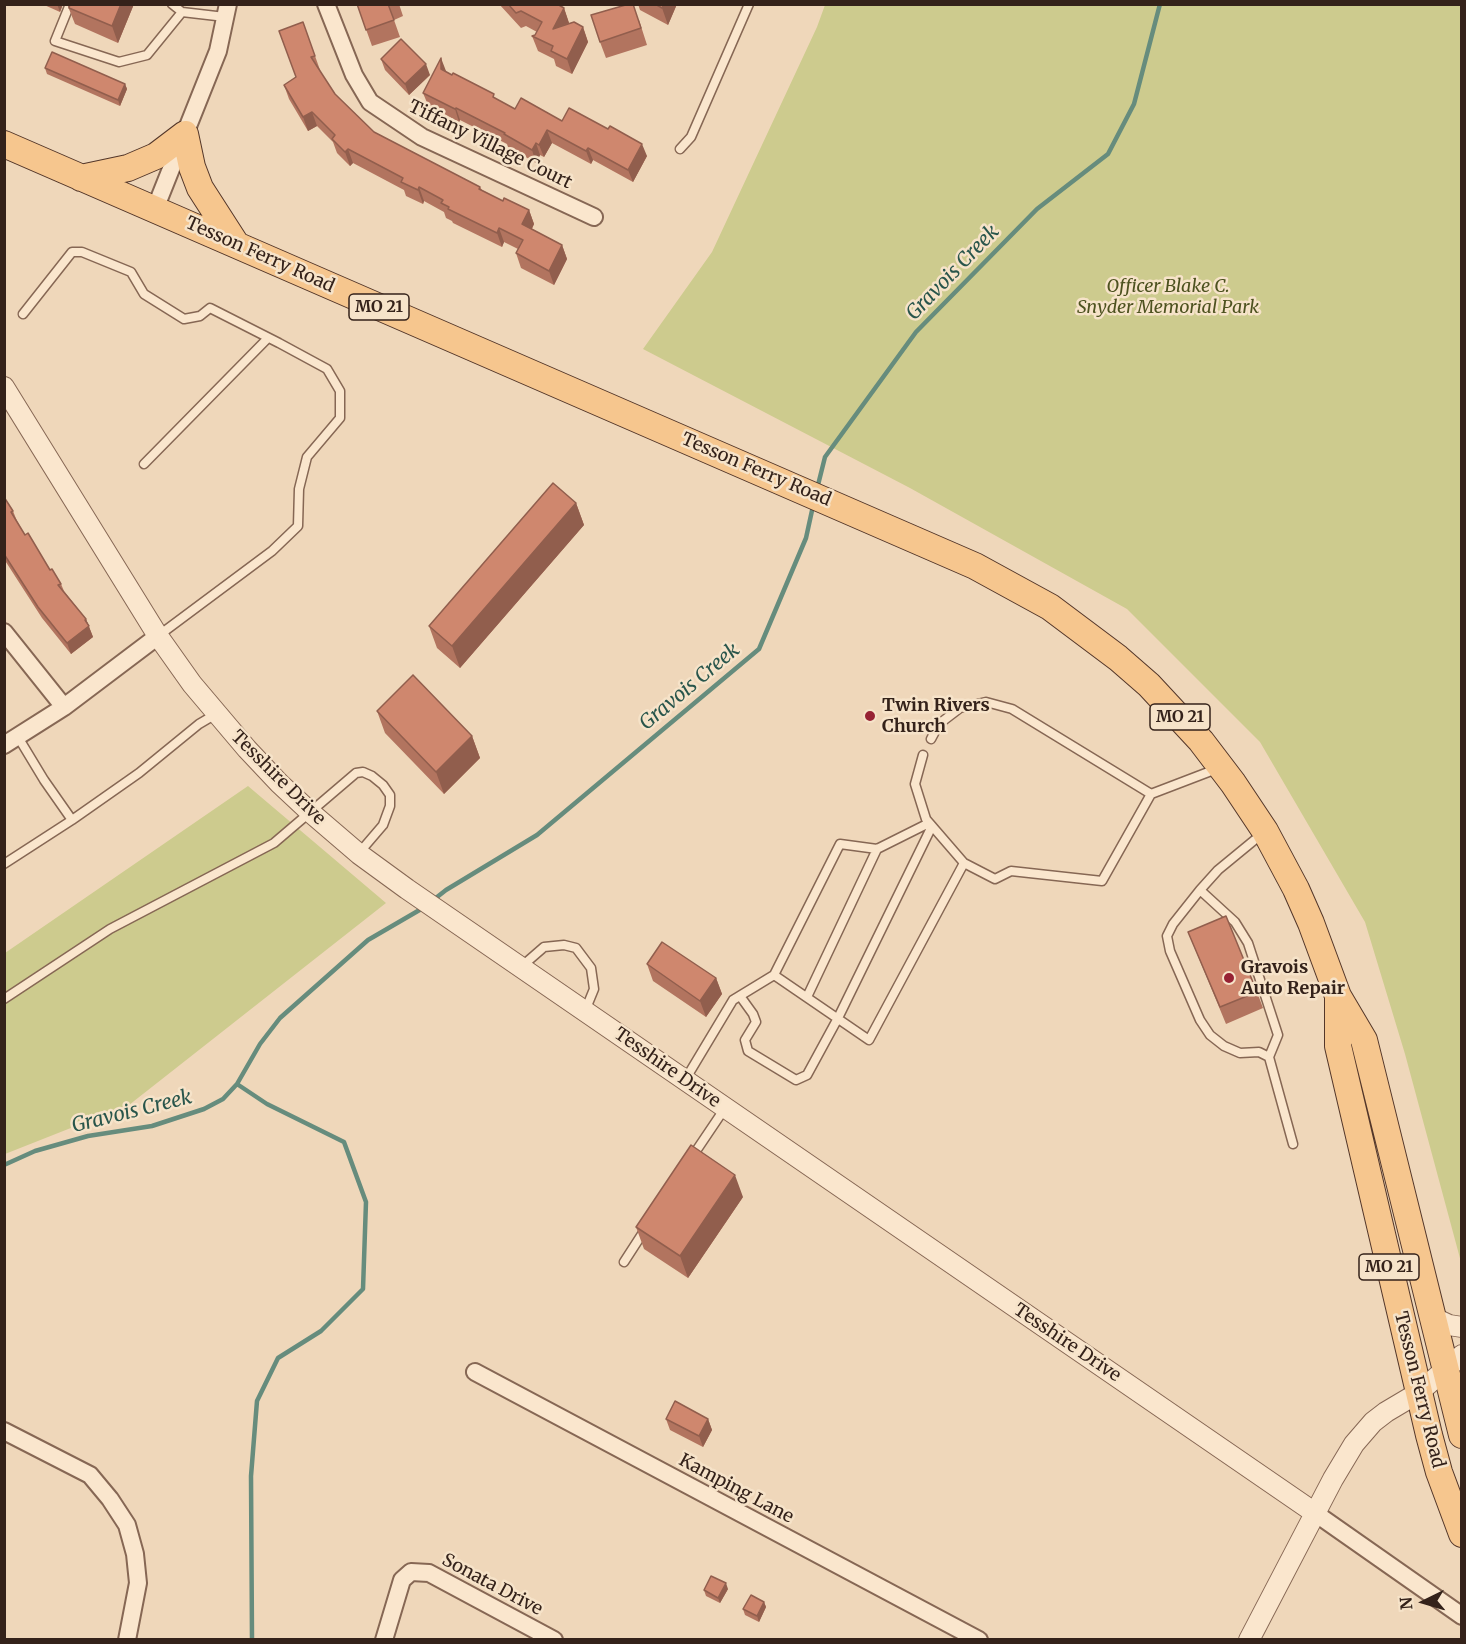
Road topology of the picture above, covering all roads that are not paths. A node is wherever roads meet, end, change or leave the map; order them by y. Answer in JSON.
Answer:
{"nodes":[{"id":1,"x":70,"y":4,"type":"edge"},
{"id":2,"x":172,"y":4,"type":"edge"},
{"id":3,"x":326,"y":4,"type":"edge"},
{"id":4,"x":749,"y":4,"type":"edge"},
{"id":5,"x":226,"y":11,"type":"edge"},
{"id":6,"x":182,"y":12,"type":"junction"},
{"id":7,"x":185,"y":134,"type":"junction"},
{"id":8,"x":4,"y":144,"type":"edge"},
{"id":9,"x":680,"y":150,"type":"dead end"},
{"id":10,"x":81,"y":178,"type":"junction"},
{"id":11,"x":155,"y":209,"type":"junction"},
{"id":12,"x":594,"y":217,"type":"dead end"},
{"id":13,"x":236,"y":244,"type":"junction"},
{"id":14,"x":23,"y":314,"type":"dead end"},
{"id":15,"x":268,"y":338,"type":"junction"},
{"id":16,"x":4,"y":387,"type":"edge"},
{"id":17,"x":144,"y":464,"type":"dead end"},
{"id":18,"x":4,"y":632,"type":"edge"},
{"id":19,"x":158,"y":636,"type":"junction"},
{"id":20,"x":64,"y":707,"type":"junction"},
{"id":21,"x":216,"y":714,"type":"junction"},
{"id":22,"x":931,"y":739,"type":"dead end"},
{"id":23,"x":11,"y":741,"type":"edge"},
{"id":24,"x":923,"y":755,"type":"dead end"},
{"id":25,"x":1222,"y":767,"type":"junction"},
{"id":26,"x":1151,"y":794,"type":"junction"},
{"id":27,"x":310,"y":812,"type":"junction"},
{"id":28,"x":72,"y":820,"type":"junction"},
{"id":29,"x":929,"y":822,"type":"junction"},
{"id":30,"x":1265,"y":831,"type":"junction"},
{"id":31,"x":877,"y":849,"type":"junction"},
{"id":32,"x":359,"y":854,"type":"junction"},
{"id":33,"x":964,"y":863,"type":"junction"},
{"id":34,"x":4,"y":864,"type":"edge"},
{"id":35,"x":1200,"y":890,"type":"junction"},
{"id":36,"x":520,"y":967,"type":"junction"},
{"id":37,"x":774,"y":975,"type":"junction"},
{"id":38,"x":740,"y":996,"type":"junction"},
{"id":39,"x":1338,"y":996,"type":"junction"},
{"id":40,"x":807,"y":997,"type":"junction"},
{"id":41,"x":4,"y":999,"type":"edge"},
{"id":42,"x":585,"y":1011,"type":"junction"},
{"id":43,"x":838,"y":1018,"type":"junction"},
{"id":44,"x":1269,"y":1058,"type":"junction"},
{"id":45,"x":685,"y":1080,"type":"junction"},
{"id":46,"x":725,"y":1108,"type":"junction"},
{"id":47,"x":1293,"y":1144,"type":"dead end"},
{"id":48,"x":687,"y":1166,"type":"edge"},
{"id":49,"x":649,"y":1223,"type":"edge"},
{"id":50,"x":624,"y":1262,"type":"dead end"},
{"id":51,"x":1432,"y":1317,"type":"junction"},
{"id":52,"x":1461,"y":1327,"type":"edge"},
{"id":53,"x":1453,"y":1363,"type":"edge"},
{"id":54,"x":475,"y":1372,"type":"dead end"},
{"id":55,"x":1418,"y":1393,"type":"junction"},
{"id":56,"x":4,"y":1431,"type":"edge"},
{"id":57,"x":1461,"y":1435,"type":"edge"},
{"id":58,"x":1315,"y":1513,"type":"junction"},
{"id":59,"x":1461,"y":1534,"type":"edge"},
{"id":60,"x":1461,"y":1616,"type":"edge"},
{"id":61,"x":127,"y":1640,"type":"edge"},
{"id":62,"x":384,"y":1640,"type":"edge"},
{"id":63,"x":554,"y":1640,"type":"edge"},
{"id":64,"x":979,"y":1640,"type":"edge"},
{"id":65,"x":1249,"y":1640,"type":"edge"}],
"edges":[{"from":1,"to":6,"type":"lane"},
{"from":2,"to":6,"type":"lane"},
{"from":3,"to":12,"type":"street","name":"Tiffany Village Court"},
{"from":4,"to":9,"type":"lane"},
{"from":5,"to":6,"type":"lane"},
{"from":5,"to":7,"type":"street"},
{"from":7,"to":10,"type":"main road"},
{"from":7,"to":11,"type":"street"},
{"from":7,"to":13,"type":"main road"},
{"from":8,"to":10,"type":"main road","name":"Tesson Ferry Road","number":"MO 21"},
{"from":10,"to":11,"type":"main road","name":"Tesson Ferry Road","number":"MO 21"},
{"from":11,"to":13,"type":"main road","name":"Tesson Ferry Road","number":"MO 21"},
{"from":13,"to":25,"type":"main road","name":"Tesson Ferry Road","number":"MO 21"},
{"from":14,"to":15,"type":"lane"},
{"from":15,"to":17,"type":"lane"},
{"from":15,"to":19,"type":"lane"},
{"from":16,"to":19,"type":"street","name":"Tesshire Drive"},
{"from":18,"to":20,"type":"street"},
{"from":19,"to":20,"type":"street"},
{"from":19,"to":21,"type":"street","name":"Tesshire Drive"},
{"from":20,"to":23,"type":"street"},
{"from":21,"to":27,"type":"street","name":"Tesshire Drive"},
{"from":21,"to":28,"type":"lane"},
{"from":22,"to":26,"type":"lane"},
{"from":23,"to":28,"type":"lane"},
{"from":24,"to":29,"type":"lane"},
{"from":25,"to":26,"type":"lane"},
{"from":25,"to":30,"type":"main road","name":"Tesson Ferry Road","number":"MO 21"},
{"from":26,"to":33,"type":"lane"},
{"from":27,"to":32,"type":"street","name":"Tesshire Drive"},
{"from":27,"to":32,"type":"lane"},
{"from":27,"to":41,"type":"lane"},
{"from":28,"to":34,"type":"lane"},
{"from":29,"to":31,"type":"lane"},
{"from":29,"to":33,"type":"lane"},
{"from":29,"to":43,"type":"lane"},
{"from":30,"to":35,"type":"lane"},
{"from":30,"to":39,"type":"main road","name":"Tesson Ferry Road","number":"MO 21"},
{"from":31,"to":37,"type":"lane"},
{"from":31,"to":40,"type":"lane"},
{"from":32,"to":36,"type":"street","name":"Tesshire Drive"},
{"from":33,"to":43,"type":"lane"},
{"from":35,"to":44,"type":"lane"},
{"from":35,"to":44,"type":"lane"},
{"from":36,"to":42,"type":"street","name":"Tesshire Drive"},
{"from":36,"to":42,"type":"lane"},
{"from":37,"to":38,"type":"lane"},
{"from":37,"to":40,"type":"lane"},
{"from":38,"to":43,"type":"lane"},
{"from":38,"to":45,"type":"lane"},
{"from":39,"to":51,"type":"main road","name":"Tesson Ferry Road","number":"MO 21"},
{"from":39,"to":55,"type":"main road","name":"Tesson Ferry Road","number":"MO 21"},
{"from":40,"to":43,"type":"lane"},
{"from":42,"to":45,"type":"street","name":"Tesshire Drive"},
{"from":44,"to":47,"type":"lane"},
{"from":45,"to":46,"type":"street","name":"Tesshire Drive"},
{"from":46,"to":48,"type":"lane"},
{"from":46,"to":58,"type":"street","name":"Tesshire Drive"},
{"from":49,"to":50,"type":"lane"},
{"from":51,"to":52,"type":"street"},
{"from":51,"to":53,"type":"main road","name":"Tesson Ferry Road","number":"MO 21"},
{"from":53,"to":55,"type":"street"},
{"from":53,"to":57,"type":"main road","name":"Tesson Ferry Road","number":"MO 21"},
{"from":54,"to":64,"type":"street","name":"Kamping Lane"},
{"from":55,"to":58,"type":"street"},
{"from":55,"to":59,"type":"main road","name":"Tesson Ferry Road","number":"MO 21"},
{"from":56,"to":61,"type":"street"},
{"from":58,"to":60,"type":"street","name":"Tesshire Drive"},
{"from":58,"to":65,"type":"street"},
{"from":62,"to":63,"type":"street","name":"Sonata Drive"}]}
